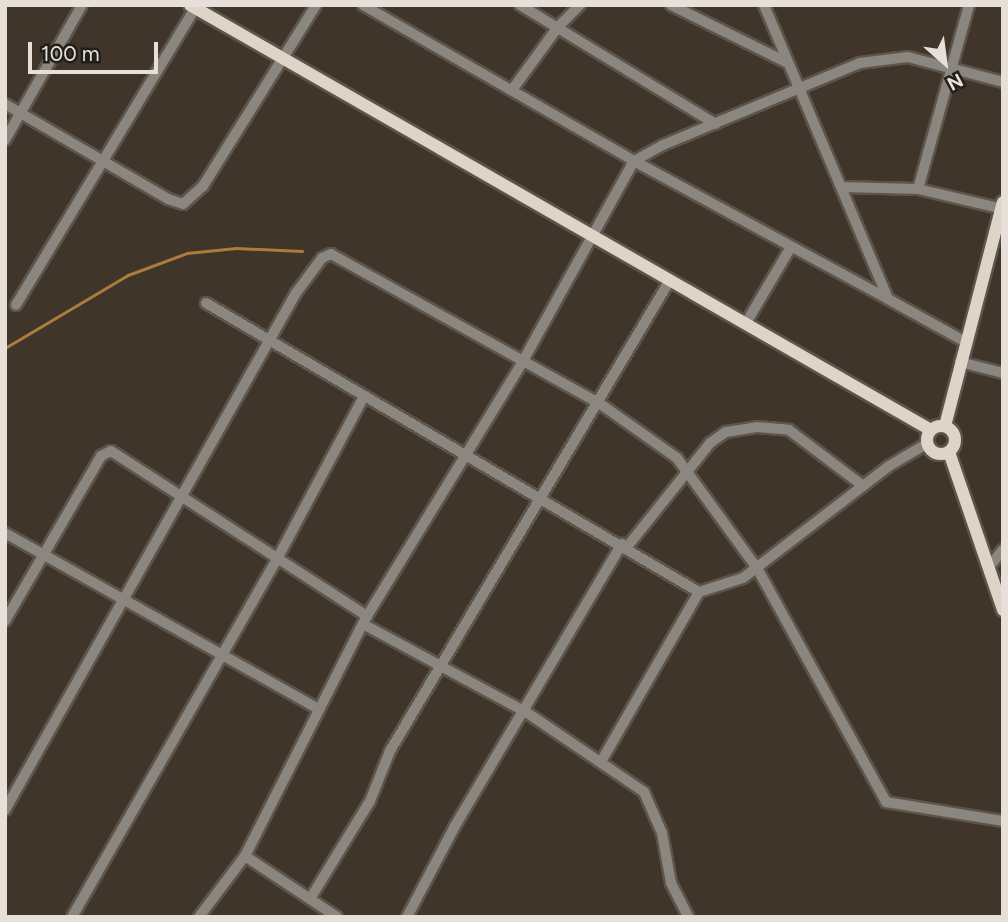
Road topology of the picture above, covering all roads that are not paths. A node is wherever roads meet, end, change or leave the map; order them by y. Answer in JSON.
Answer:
{"nodes":[{"id":1,"x":82,"y":5,"type":"edge"},
{"id":2,"x":316,"y":5,"type":"edge"},
{"id":3,"x":363,"y":5,"type":"edge"},
{"id":4,"x":520,"y":5,"type":"edge"},
{"id":5,"x":580,"y":5,"type":"edge"},
{"id":6,"x":671,"y":5,"type":"edge"},
{"id":7,"x":764,"y":5,"type":"edge"},
{"id":8,"x":969,"y":5,"type":"edge"},
{"id":9,"x":193,"y":6,"type":"edge"},
{"id":10,"x":558,"y":27,"type":"junction"},
{"id":11,"x":283,"y":60,"type":"junction"},
{"id":12,"x":788,"y":63,"type":"junction"},
{"id":13,"x":953,"y":67,"type":"junction"},
{"id":14,"x":1003,"y":82,"type":"edge"},
{"id":15,"x":512,"y":90,"type":"junction"},
{"id":16,"x":798,"y":90,"type":"junction"},
{"id":17,"x":5,"y":104,"type":"edge"},
{"id":18,"x":21,"y":113,"type":"junction"},
{"id":19,"x":716,"y":124,"type":"junction"},
{"id":20,"x":5,"y":140,"type":"edge"},
{"id":21,"x":106,"y":159,"type":"junction"},
{"id":22,"x":634,"y":161,"type":"junction"},
{"id":23,"x":842,"y":187,"type":"junction"},
{"id":24,"x":918,"y":190,"type":"junction"},
{"id":25,"x":1002,"y":206,"type":"edge"},
{"id":26,"x":591,"y":236,"type":"junction"},
{"id":27,"x":791,"y":247,"type":"junction"},
{"id":28,"x":670,"y":280,"type":"junction"},
{"id":29,"x":888,"y":299,"type":"junction"},
{"id":30,"x":206,"y":303,"type":"dead end"},
{"id":31,"x":16,"y":305,"type":"dead end"},
{"id":32,"x":746,"y":323,"type":"junction"},
{"id":33,"x":271,"y":342,"type":"junction"},
{"id":34,"x":966,"y":342,"type":"junction"},
{"id":35,"x":523,"y":361,"type":"junction"},
{"id":36,"x":960,"y":362,"type":"junction"},
{"id":37,"x":1002,"y":372,"type":"edge"},
{"id":38,"x":364,"y":396,"type":"junction"},
{"id":39,"x":599,"y":403,"type":"junction"},
{"id":40,"x":944,"y":426,"type":"junction"},
{"id":41,"x":929,"y":436,"type":"junction"},
{"id":42,"x":949,"y":452,"type":"junction"},
{"id":43,"x":468,"y":453,"type":"junction"},
{"id":44,"x":689,"y":470,"type":"junction"},
{"id":45,"x":863,"y":486,"type":"junction"},
{"id":46,"x":181,"y":494,"type":"junction"},
{"id":47,"x":543,"y":497,"type":"junction"},
{"id":48,"x":5,"y":533,"type":"edge"},
{"id":49,"x":625,"y":546,"type":"junction"},
{"id":50,"x":1003,"y":550,"type":"edge"},
{"id":51,"x":45,"y":553,"type":"junction"},
{"id":52,"x":276,"y":561,"type":"junction"},
{"id":53,"x":989,"y":567,"type":"junction"},
{"id":54,"x":757,"y":568,"type":"junction"},
{"id":55,"x":699,"y":592,"type":"junction"},
{"id":56,"x":126,"y":598,"type":"junction"},
{"id":57,"x":1003,"y":610,"type":"edge"},
{"id":58,"x":365,"y":620,"type":"junction"},
{"id":59,"x":5,"y":621,"type":"edge"},
{"id":60,"x":224,"y":653,"type":"junction"},
{"id":61,"x":441,"y":665,"type":"junction"},
{"id":62,"x":319,"y":709,"type":"junction"},
{"id":63,"x":526,"y":712,"type":"junction"},
{"id":64,"x":602,"y":760,"type":"junction"},
{"id":65,"x":5,"y":810,"type":"edge"},
{"id":66,"x":1003,"y":821,"type":"edge"},
{"id":67,"x":245,"y":856,"type":"junction"},
{"id":68,"x":310,"y":899,"type":"junction"},
{"id":69,"x":72,"y":917,"type":"edge"},
{"id":70,"x":199,"y":917,"type":"edge"},
{"id":71,"x":337,"y":917,"type":"edge"},
{"id":72,"x":407,"y":917,"type":"edge"},
{"id":73,"x":688,"y":917,"type":"edge"}],
"edges":[{"from":1,"to":18,"type":"street"},
{"from":2,"to":11,"type":"street"},
{"from":3,"to":15,"type":"street"},
{"from":4,"to":10,"type":"street"},
{"from":5,"to":10,"type":"street"},
{"from":6,"to":12,"type":"street"},
{"from":7,"to":12,"type":"street"},
{"from":8,"to":13,"type":"street"},
{"from":9,"to":11,"type":"main road"},
{"from":9,"to":21,"type":"street"},
{"from":10,"to":15,"type":"street"},
{"from":10,"to":19,"type":"street"},
{"from":11,"to":21,"type":"street"},
{"from":11,"to":26,"type":"main road"},
{"from":12,"to":16,"type":"street"},
{"from":13,"to":14,"type":"street"},
{"from":13,"to":16,"type":"street"},
{"from":13,"to":24,"type":"street"},
{"from":15,"to":22,"type":"street"},
{"from":16,"to":19,"type":"street"},
{"from":16,"to":23,"type":"street"},
{"from":17,"to":18,"type":"street"},
{"from":18,"to":20,"type":"street"},
{"from":18,"to":21,"type":"street"},
{"from":19,"to":22,"type":"street"},
{"from":21,"to":31,"type":"street"},
{"from":22,"to":26,"type":"street"},
{"from":22,"to":27,"type":"street"},
{"from":23,"to":24,"type":"street"},
{"from":23,"to":29,"type":"street"},
{"from":24,"to":25,"type":"street"},
{"from":25,"to":34,"type":"main road"},
{"from":26,"to":28,"type":"main road"},
{"from":26,"to":35,"type":"street"},
{"from":27,"to":29,"type":"street"},
{"from":27,"to":32,"type":"street"},
{"from":28,"to":32,"type":"main road"},
{"from":28,"to":39,"type":"street"},
{"from":29,"to":34,"type":"street"},
{"from":30,"to":33,"type":"street"},
{"from":32,"to":41,"type":"main road"},
{"from":33,"to":35,"type":"street"},
{"from":33,"to":38,"type":"street"},
{"from":33,"to":46,"type":"street"},
{"from":34,"to":36,"type":"main road"},
{"from":35,"to":39,"type":"street"},
{"from":35,"to":43,"type":"street"},
{"from":36,"to":37,"type":"street"},
{"from":36,"to":40,"type":"main road"},
{"from":38,"to":43,"type":"street"},
{"from":38,"to":52,"type":"street"},
{"from":39,"to":44,"type":"street"},
{"from":39,"to":47,"type":"street"},
{"from":40,"to":41,"type":"main road"},
{"from":40,"to":42,"type":"main road"},
{"from":41,"to":42,"type":"main road"},
{"from":41,"to":45,"type":"street"},
{"from":42,"to":53,"type":"main road"},
{"from":43,"to":47,"type":"street"},
{"from":43,"to":58,"type":"street"},
{"from":44,"to":45,"type":"street"},
{"from":44,"to":49,"type":"street"},
{"from":44,"to":54,"type":"street"},
{"from":45,"to":54,"type":"street"},
{"from":46,"to":51,"type":"street"},
{"from":46,"to":52,"type":"street"},
{"from":46,"to":56,"type":"street"},
{"from":47,"to":49,"type":"street"},
{"from":47,"to":61,"type":"street"},
{"from":48,"to":51,"type":"street"},
{"from":49,"to":55,"type":"street"},
{"from":49,"to":63,"type":"street"},
{"from":50,"to":53,"type":"street"},
{"from":51,"to":56,"type":"street"},
{"from":51,"to":59,"type":"street"},
{"from":52,"to":58,"type":"street"},
{"from":52,"to":60,"type":"street"},
{"from":53,"to":57,"type":"main road"},
{"from":54,"to":55,"type":"street"},
{"from":54,"to":66,"type":"street"},
{"from":55,"to":64,"type":"street"},
{"from":56,"to":60,"type":"street"},
{"from":56,"to":65,"type":"street"},
{"from":58,"to":61,"type":"street"},
{"from":58,"to":62,"type":"street"},
{"from":60,"to":62,"type":"street"},
{"from":60,"to":69,"type":"street"},
{"from":61,"to":63,"type":"street"},
{"from":61,"to":68,"type":"street"},
{"from":62,"to":67,"type":"street"},
{"from":63,"to":64,"type":"street"},
{"from":63,"to":72,"type":"street"},
{"from":64,"to":73,"type":"street"},
{"from":67,"to":68,"type":"street"},
{"from":67,"to":70,"type":"street"},
{"from":68,"to":71,"type":"street"}]}
